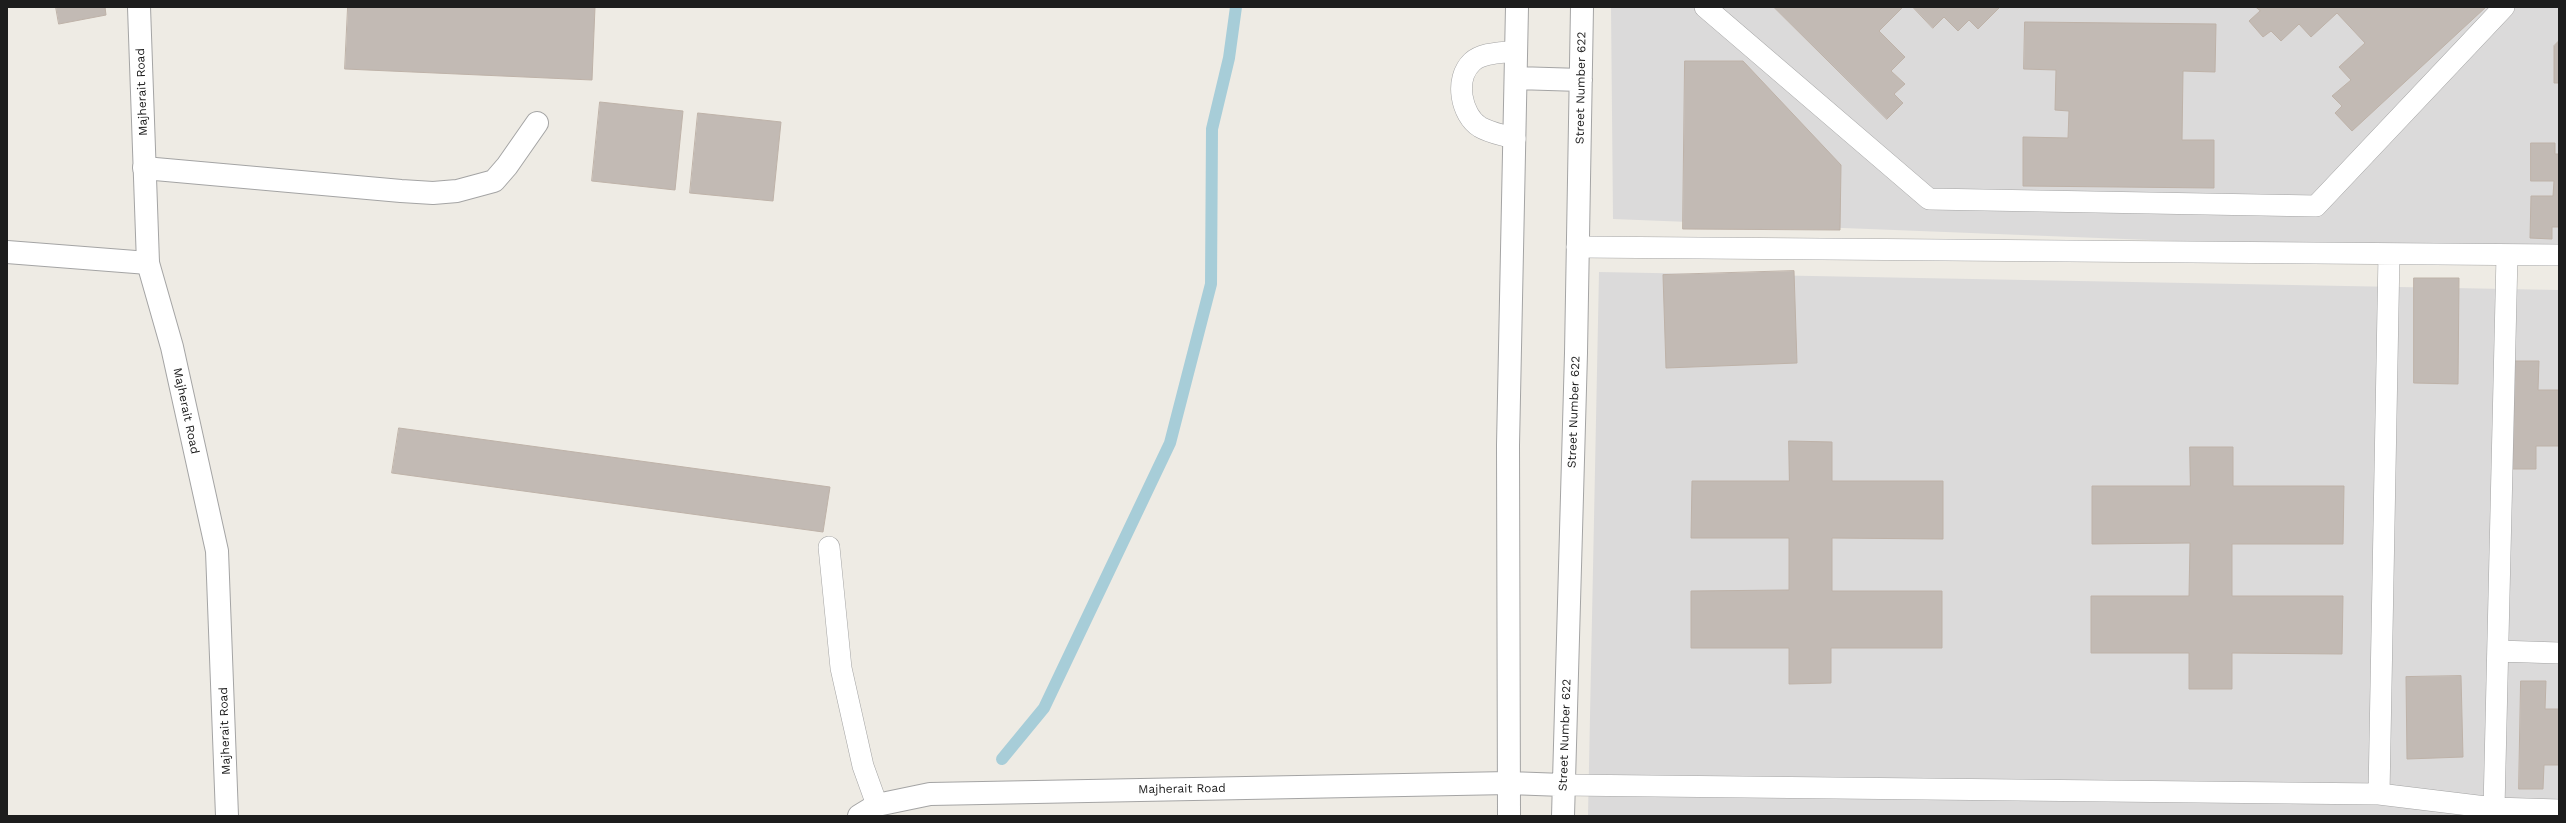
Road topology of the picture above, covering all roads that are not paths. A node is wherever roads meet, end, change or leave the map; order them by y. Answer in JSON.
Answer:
{"nodes":[{"id":1,"x":139,"y":7,"type":"edge"},
{"id":2,"x":1518,"y":7,"type":"edge"},
{"id":3,"x":1582,"y":7,"type":"edge"},
{"id":4,"x":1705,"y":7,"type":"edge"},
{"id":5,"x":2504,"y":7,"type":"edge"},
{"id":6,"x":1516,"y":51,"type":"junction"},
{"id":7,"x":1516,"y":78,"type":"junction"},
{"id":8,"x":1581,"y":80,"type":"junction"},
{"id":9,"x":537,"y":123,"type":"dead end"},
{"id":10,"x":1515,"y":139,"type":"junction"},
{"id":11,"x":144,"y":168,"type":"junction"},
{"id":12,"x":1577,"y":247,"type":"junction"},
{"id":13,"x":7,"y":252,"type":"edge"},
{"id":14,"x":2388,"y":254,"type":"junction"},
{"id":15,"x":2507,"y":255,"type":"junction"},
{"id":16,"x":2559,"y":255,"type":"edge"},
{"id":17,"x":148,"y":263,"type":"junction"},
{"id":18,"x":829,"y":547,"type":"dead end"},
{"id":19,"x":2498,"y":652,"type":"junction"},
{"id":20,"x":2559,"y":653,"type":"edge"},
{"id":21,"x":1509,"y":783,"type":"junction"},
{"id":22,"x":1563,"y":785,"type":"junction"},
{"id":23,"x":2379,"y":794,"type":"junction"},
{"id":24,"x":2494,"y":808,"type":"junction"},
{"id":25,"x":2559,"y":810,"type":"edge"},
{"id":26,"x":868,"y":811,"type":"edge"},
{"id":27,"x":227,"y":816,"type":"edge"},
{"id":28,"x":1508,"y":816,"type":"edge"},
{"id":29,"x":1563,"y":816,"type":"edge"}],
"edges":[{"from":1,"to":11,"type":"street","name":"Majherait Road"},
{"from":2,"to":6,"type":"street"},
{"from":3,"to":8,"type":"street","name":"Street Number 622"},
{"from":4,"to":5,"type":"lane"},
{"from":6,"to":7,"type":"street"},
{"from":6,"to":10,"type":"lane"},
{"from":7,"to":8,"type":"street"},
{"from":7,"to":10,"type":"street"},
{"from":8,"to":12,"type":"street","name":"Street Number 622"},
{"from":9,"to":11,"type":"street"},
{"from":10,"to":21,"type":"street"},
{"from":11,"to":17,"type":"street","name":"Majherait Road"},
{"from":12,"to":14,"type":"lane"},
{"from":12,"to":22,"type":"street","name":"Street Number 622"},
{"from":13,"to":17,"type":"street"},
{"from":14,"to":15,"type":"lane"},
{"from":14,"to":23,"type":"lane"},
{"from":15,"to":16,"type":"lane"},
{"from":15,"to":19,"type":"lane"},
{"from":17,"to":27,"type":"street","name":"Majherait Road"},
{"from":18,"to":26,"type":"lane"},
{"from":19,"to":20,"type":"lane"},
{"from":19,"to":24,"type":"lane"},
{"from":21,"to":22,"type":"street","name":"Majherait Road"},
{"from":21,"to":26,"type":"street","name":"Majherait Road"},
{"from":21,"to":28,"type":"street"},
{"from":22,"to":23,"type":"lane"},
{"from":22,"to":29,"type":"street","name":"Street Number 622"},
{"from":23,"to":24,"type":"lane"},
{"from":24,"to":25,"type":"lane"}]}
